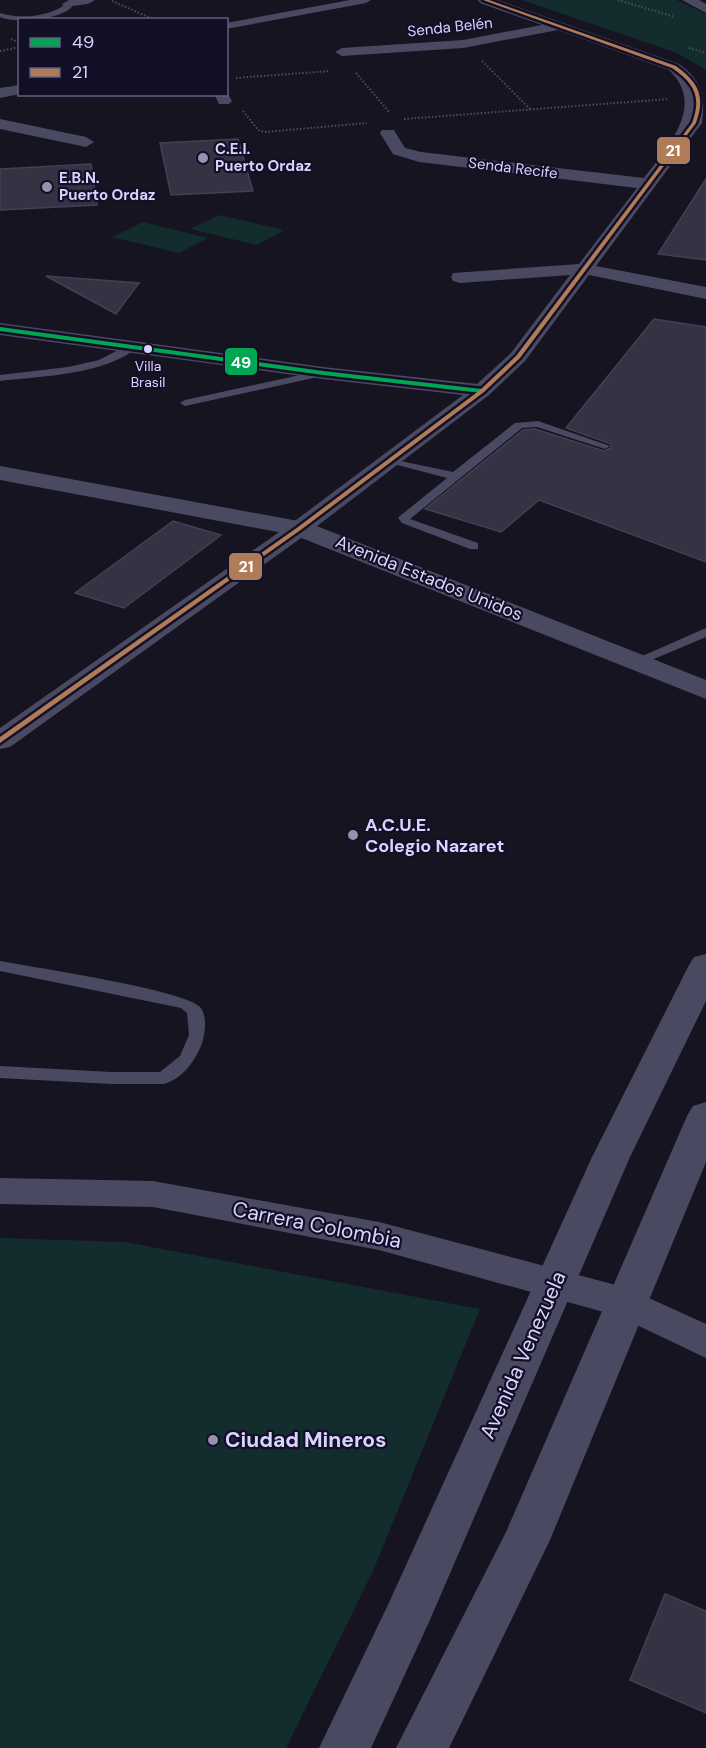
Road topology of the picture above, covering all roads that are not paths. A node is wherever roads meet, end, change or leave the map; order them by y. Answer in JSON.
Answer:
{"nodes":[{"id":1,"x":88,"y":0,"type":"edge"},
{"id":2,"x":366,"y":0,"type":"edge"},
{"id":3,"x":485,"y":0,"type":"edge"},
{"id":4,"x":696,"y":1,"type":"edge"},
{"id":5,"x":69,"y":4,"type":"joint"},
{"id":6,"x":706,"y":9,"type":"edge"},
{"id":7,"x":0,"y":15,"type":"edge"},
{"id":8,"x":29,"y":18,"type":"edge"},
{"id":9,"x":18,"y":19,"type":"edge"},
{"id":10,"x":228,"y":26,"type":"edge"},
{"id":11,"x":559,"y":26,"type":"junction"},
{"id":12,"x":342,"y":52,"type":"road end"},
{"id":13,"x":18,"y":89,"type":"edge"},
{"id":14,"x":0,"y":93,"type":"edge"},
{"id":15,"x":0,"y":124,"type":"edge"},
{"id":16,"x":392,"y":126,"type":"road end"},
{"id":17,"x":86,"y":142,"type":"dead end"},
{"id":18,"x":648,"y":184,"type":"junction"},
{"id":19,"x":581,"y":274,"type":"junction"},
{"id":20,"x":460,"y":277,"type":"dead end"},
{"id":21,"x":706,"y":293,"type":"edge"},
{"id":22,"x":706,"y":304,"type":"edge"},
{"id":23,"x":0,"y":329,"type":"edge"},
{"id":24,"x":134,"y":346,"type":"junction"},
{"id":25,"x":323,"y":373,"type":"junction"},
{"id":26,"x":0,"y":378,"type":"edge"},
{"id":27,"x":482,"y":391,"type":"junction"},
{"id":28,"x":185,"y":403,"type":"dead end"},
{"id":29,"x":605,"y":446,"type":"dead end"},
{"id":30,"x":390,"y":460,"type":"junction"},
{"id":31,"x":0,"y":473,"type":"edge"},
{"id":32,"x":454,"y":476,"type":"junction"},
{"id":33,"x":300,"y":528,"type":"junction"},
{"id":34,"x":474,"y":546,"type":"dead end"},
{"id":35,"x":706,"y":632,"type":"edge"},
{"id":36,"x":637,"y":660,"type":"junction"},
{"id":37,"x":706,"y":690,"type":"edge"},
{"id":38,"x":0,"y":741,"type":"edge"},
{"id":39,"x":706,"y":965,"type":"edge"},
{"id":40,"x":0,"y":966,"type":"edge"},
{"id":41,"x":0,"y":1072,"type":"edge"},
{"id":42,"x":706,"y":1116,"type":"edge"},
{"id":43,"x":0,"y":1191,"type":"edge"},
{"id":44,"x":554,"y":1285,"type":"junction"},
{"id":45,"x":627,"y":1303,"type":"junction"},
{"id":46,"x":706,"y":1342,"type":"edge"},
{"id":47,"x":345,"y":1748,"type":"edge"},
{"id":48,"x":422,"y":1748,"type":"edge"}],
"edges":[{"from":1,"to":5,"type":"street"},
{"from":2,"to":10,"type":"street"},
{"from":3,"to":11,"type":"street"},
{"from":4,"to":6,"type":"street"},
{"from":5,"to":8,"type":"lane"},
{"from":7,"to":9,"type":"lane"},
{"from":11,"to":12,"type":"street","name":"Senda Belén"},
{"from":11,"to":18,"type":"street"},
{"from":13,"to":14,"type":"street"},
{"from":15,"to":17,"type":"street"},
{"from":16,"to":18,"type":"street","name":"Senda Recife"},
{"from":18,"to":19,"type":"street"},
{"from":19,"to":20,"type":"street"},
{"from":19,"to":21,"type":"street"},
{"from":19,"to":22,"type":"street"},
{"from":19,"to":27,"type":"street"},
{"from":23,"to":24,"type":"street"},
{"from":24,"to":25,"type":"street"},
{"from":24,"to":26,"type":"lane"},
{"from":25,"to":27,"type":"street"},
{"from":25,"to":28,"type":"lane"},
{"from":27,"to":30,"type":"street"},
{"from":29,"to":32,"type":"lane"},
{"from":30,"to":32,"type":"lane"},
{"from":30,"to":33,"type":"street"},
{"from":31,"to":33,"type":"street","name":"Avenida Estados Unidos"},
{"from":32,"to":34,"type":"lane"},
{"from":33,"to":36,"type":"street","name":"Avenida Estados Unidos"},
{"from":33,"to":38,"type":"street"},
{"from":35,"to":36,"type":"lane"},
{"from":36,"to":37,"type":"street","name":"Avenida Estados Unidos"},
{"from":39,"to":44,"type":"street","name":"Avenida Venezuela"},
{"from":40,"to":41,"type":"lane"},
{"from":42,"to":45,"type":"street"},
{"from":43,"to":44,"type":"street","name":"Carrera Colombia"},
{"from":44,"to":45,"type":"street","name":"Carrera Colombia"},
{"from":44,"to":47,"type":"street","name":"Avenida Venezuela"},
{"from":45,"to":46,"type":"street","name":"Carrera Colombia"},
{"from":45,"to":48,"type":"street"}]}
